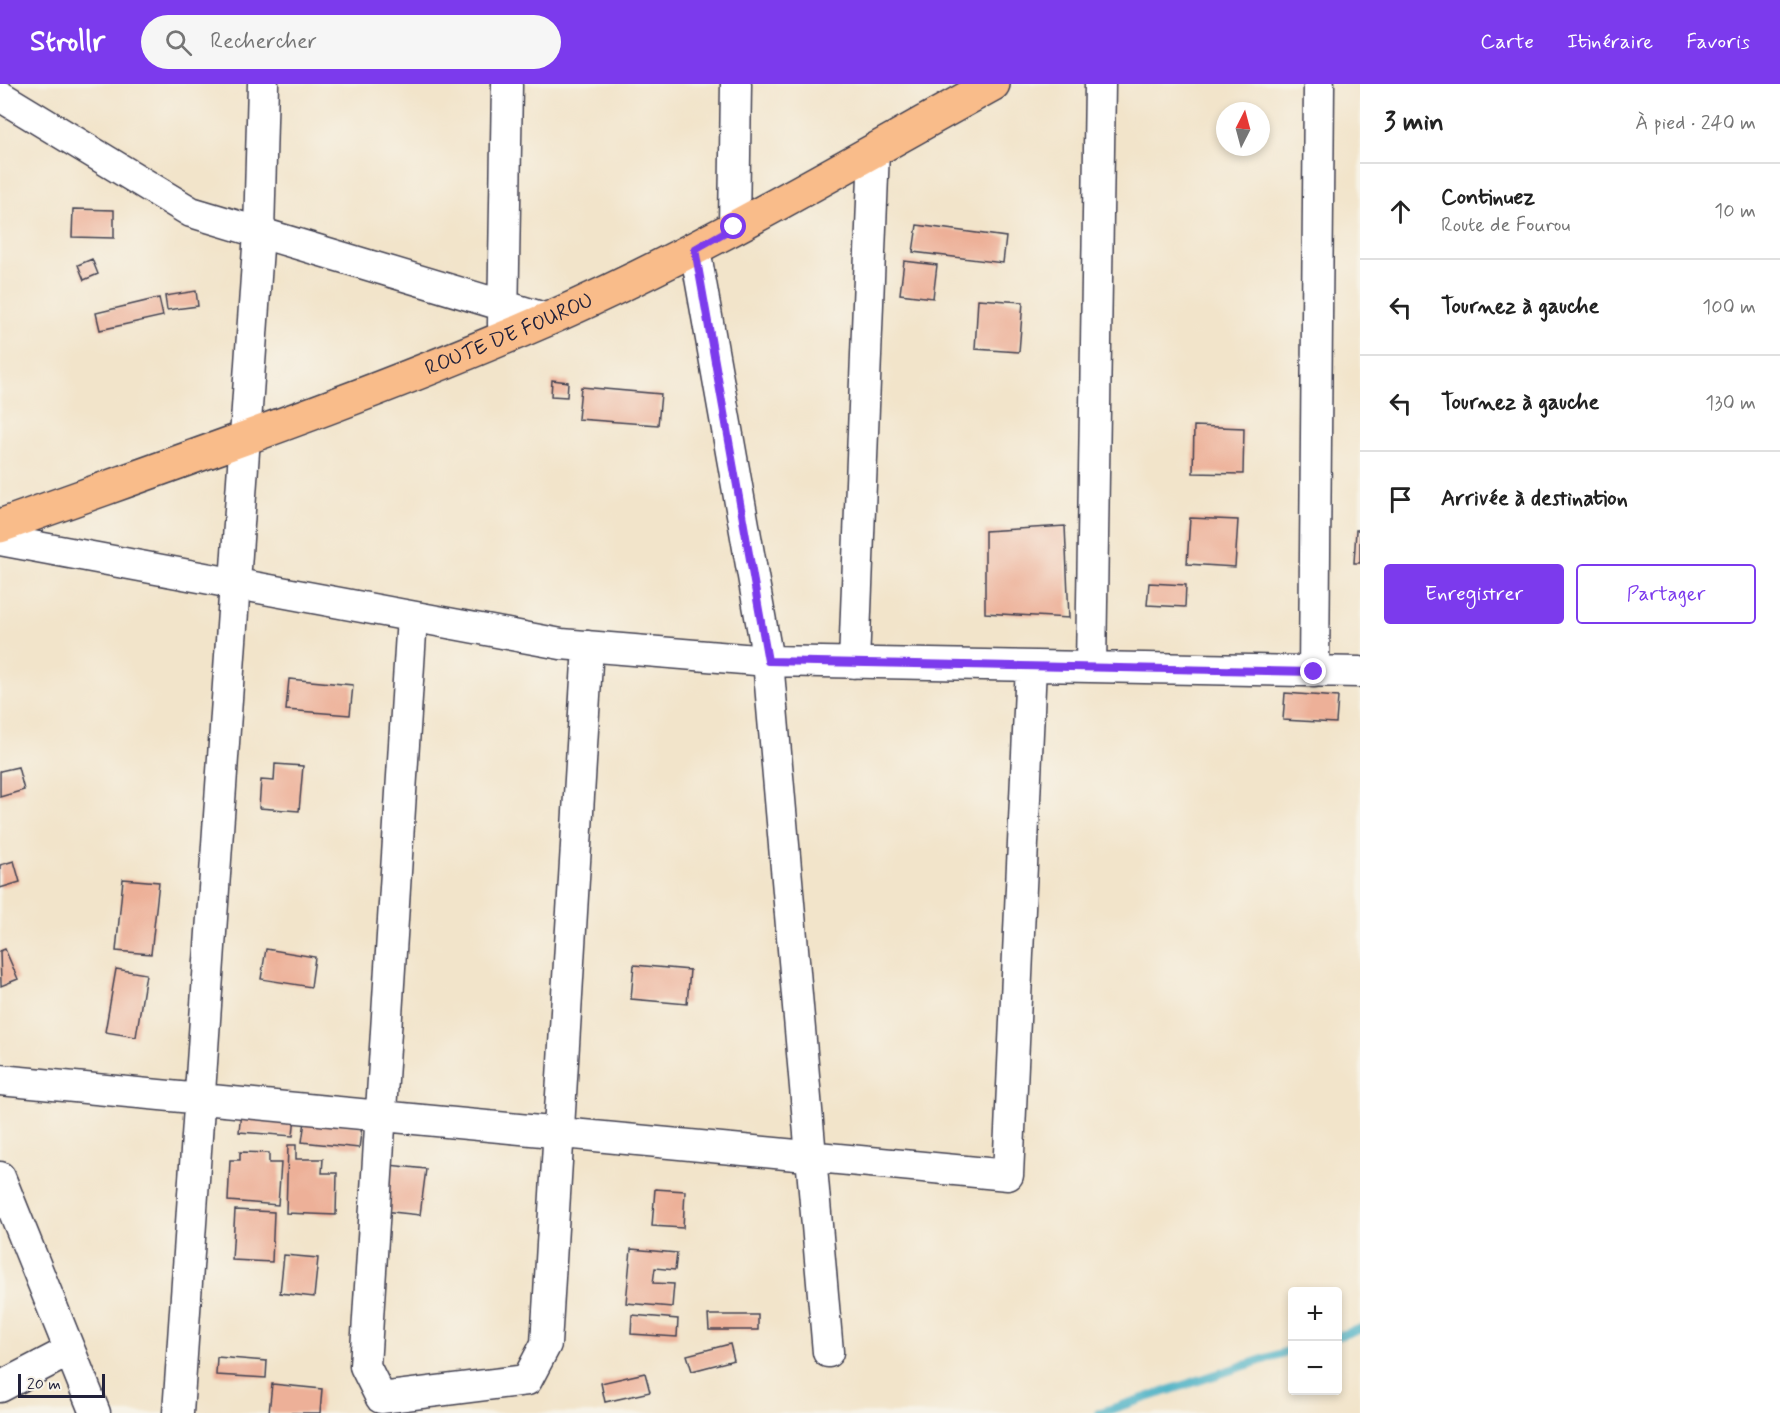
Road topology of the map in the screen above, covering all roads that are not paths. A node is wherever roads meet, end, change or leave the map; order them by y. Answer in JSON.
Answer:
{"nodes":[{"id":1,"x":263,"y":84,"type":"edge"},
{"id":2,"x":507,"y":84,"type":"edge"},
{"id":3,"x":736,"y":84,"type":"edge"},
{"id":4,"x":1100,"y":84,"type":"edge"},
{"id":5,"x":1319,"y":84,"type":"edge"},
{"id":6,"x":976,"y":89,"type":"edge"},
{"id":7,"x":0,"y":96,"type":"edge"},
{"id":8,"x":874,"y":150,"type":"junction"},
{"id":9,"x":734,"y":227,"type":"junction"},
{"id":10,"x":259,"y":233,"type":"junction"},
{"id":11,"x":695,"y":249,"type":"junction"},
{"id":12,"x":503,"y":321,"type":"junction"},
{"id":13,"x":246,"y":437,"type":"junction"},
{"id":14,"x":0,"y":526,"type":"edge"},
{"id":15,"x":0,"y":540,"type":"edge"},
{"id":16,"x":236,"y":584,"type":"junction"},
{"id":17,"x":412,"y":617,"type":"junction"},
{"id":18,"x":588,"y":646,"type":"junction"},
{"id":19,"x":768,"y":661,"type":"junction"},
{"id":20,"x":854,"y":663,"type":"junction"},
{"id":21,"x":1031,"y":666,"type":"junction"},
{"id":22,"x":1091,"y":667,"type":"junction"},
{"id":23,"x":1314,"y":672,"type":"junction"},
{"id":24,"x":1360,"y":672,"type":"edge"},
{"id":25,"x":0,"y":1080,"type":"edge"},
{"id":26,"x":200,"y":1098,"type":"junction"},
{"id":27,"x":380,"y":1116,"type":"junction"},
{"id":28,"x":559,"y":1132,"type":"junction"},
{"id":29,"x":811,"y":1156,"type":"junction"},
{"id":30,"x":0,"y":1177,"type":"edge"},
{"id":31,"x":69,"y":1350,"type":"junction"},
{"id":32,"x":828,"y":1352,"type":"dead end"},
{"id":33,"x":0,"y":1387,"type":"edge"},
{"id":34,"x":95,"y":1413,"type":"edge"},
{"id":35,"x":178,"y":1413,"type":"edge"}],
"edges":[{"from":1,"to":10,"type":"street"},
{"from":2,"to":12,"type":"street"},
{"from":3,"to":9,"type":"street"},
{"from":4,"to":22,"type":"street"},
{"from":5,"to":23,"type":"street"},
{"from":6,"to":8,"type":"main road","name":"ROUTE DE FOUROU"},
{"from":7,"to":10,"type":"street"},
{"from":8,"to":9,"type":"main road","name":"ROUTE DE FOUROU"},
{"from":8,"to":20,"type":"street"},
{"from":9,"to":11,"type":"main road","name":"ROUTE DE FOUROU"},
{"from":10,"to":12,"type":"street"},
{"from":10,"to":13,"type":"street"},
{"from":11,"to":12,"type":"main road","name":"ROUTE DE FOUROU"},
{"from":11,"to":19,"type":"street"},
{"from":12,"to":13,"type":"main road","name":"ROUTE DE FOUROU"},
{"from":13,"to":14,"type":"main road","name":"ROUTE DE FOUROU"},
{"from":13,"to":16,"type":"street"},
{"from":15,"to":16,"type":"street"},
{"from":16,"to":17,"type":"street"},
{"from":16,"to":26,"type":"street"},
{"from":17,"to":18,"type":"street"},
{"from":17,"to":27,"type":"street"},
{"from":18,"to":19,"type":"street"},
{"from":18,"to":28,"type":"street"},
{"from":19,"to":20,"type":"street"},
{"from":19,"to":29,"type":"street"},
{"from":20,"to":21,"type":"street"},
{"from":21,"to":22,"type":"street"},
{"from":21,"to":29,"type":"street"},
{"from":22,"to":23,"type":"street"},
{"from":23,"to":24,"type":"street"},
{"from":25,"to":26,"type":"street"},
{"from":26,"to":27,"type":"street"},
{"from":26,"to":35,"type":"street"},
{"from":27,"to":28,"type":"street"},
{"from":27,"to":28,"type":"street"},
{"from":28,"to":29,"type":"street"},
{"from":29,"to":32,"type":"street"},
{"from":30,"to":31,"type":"street"},
{"from":31,"to":33,"type":"street"},
{"from":31,"to":34,"type":"street"}]}
